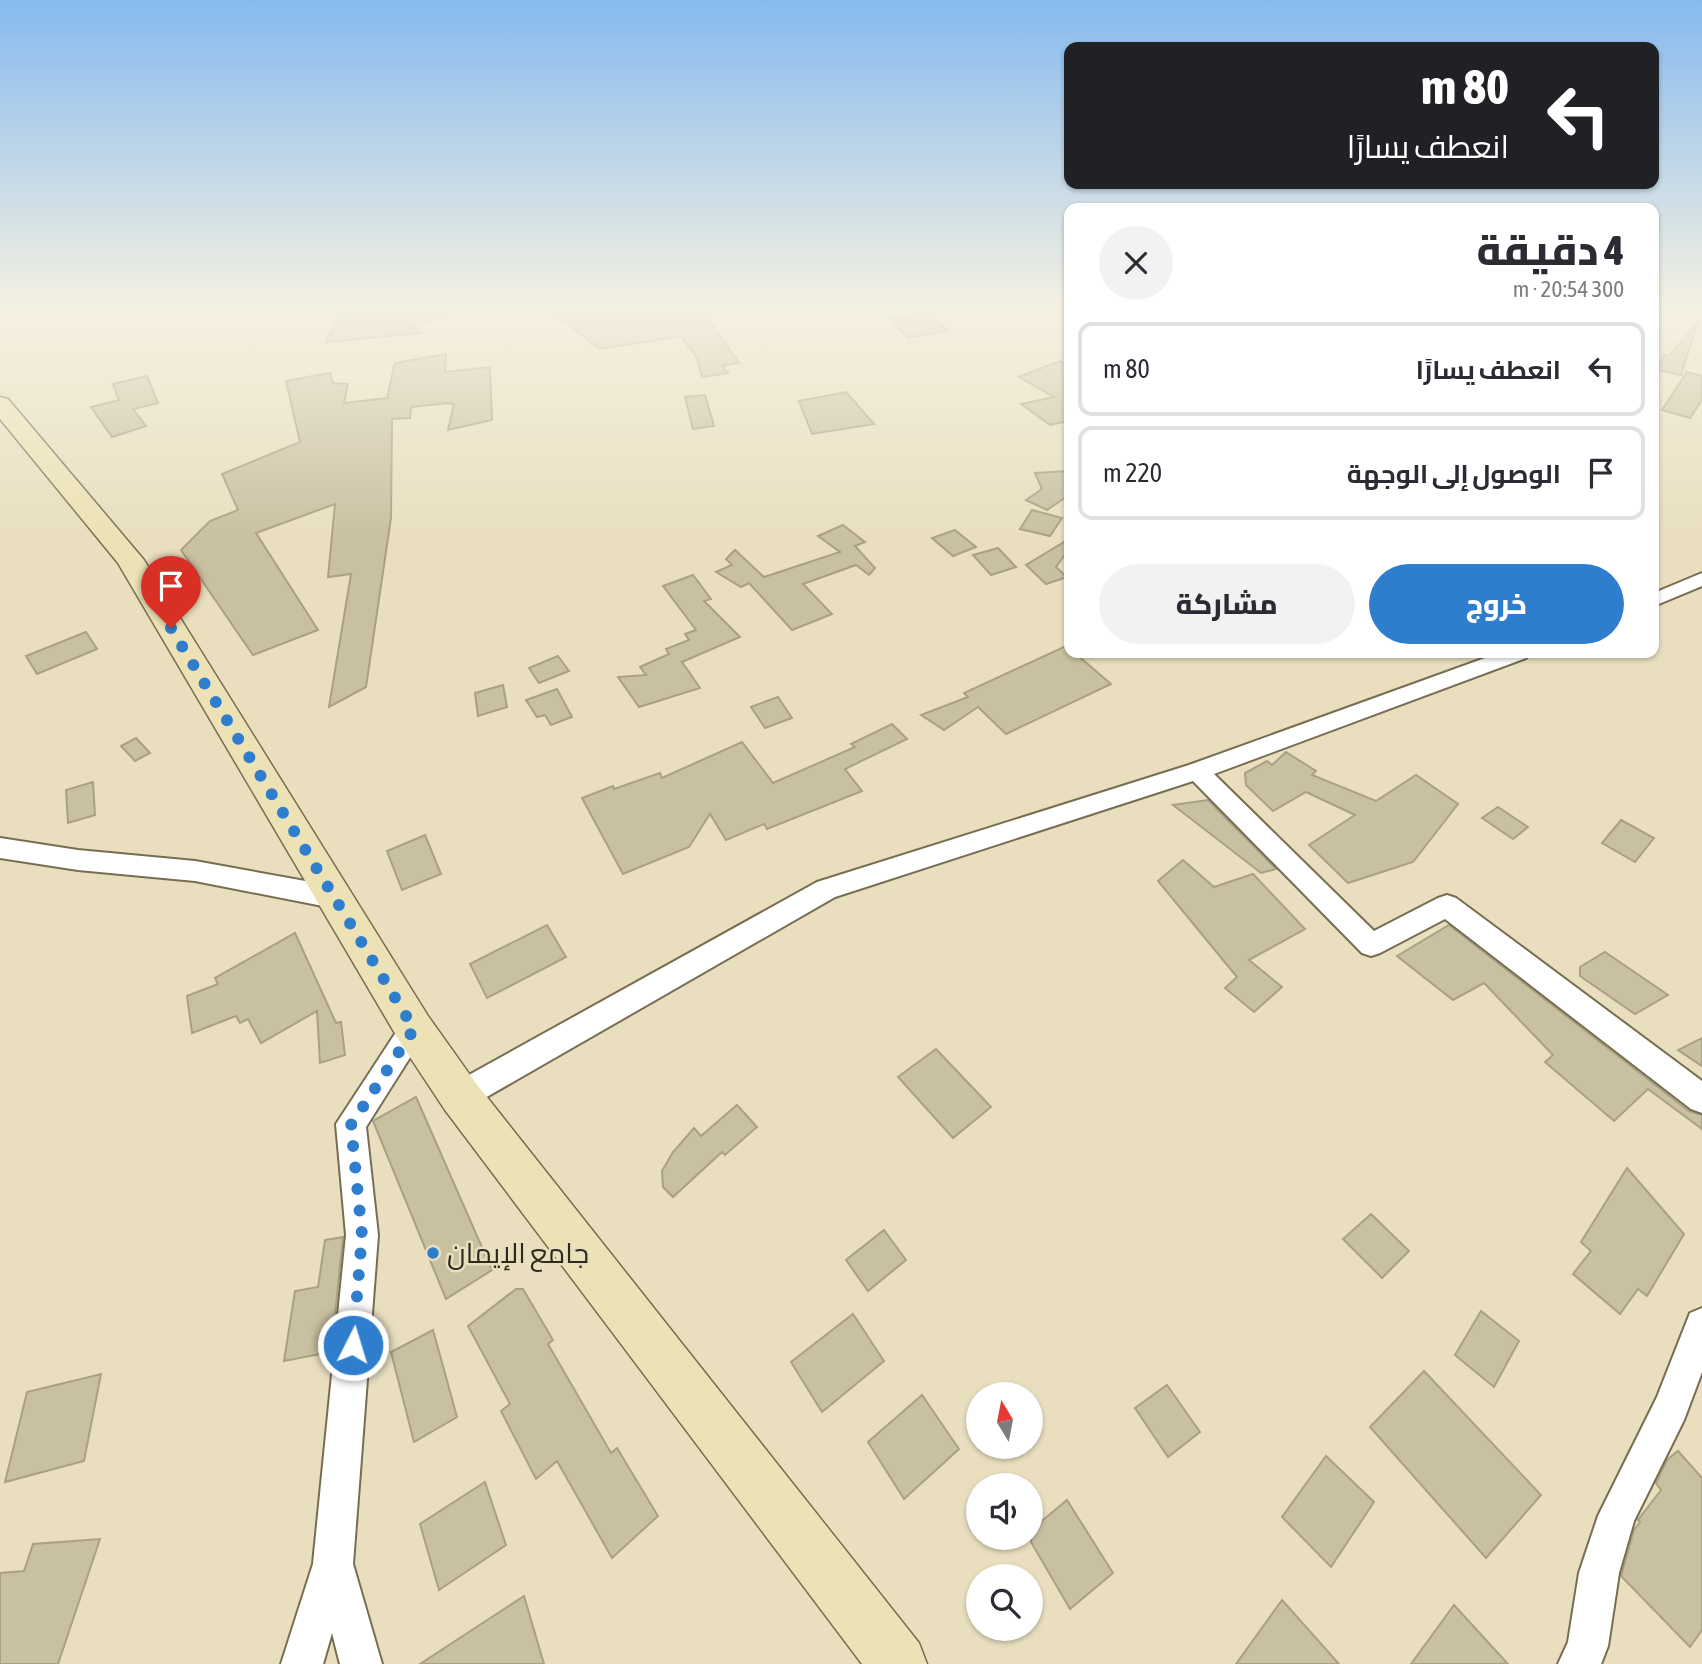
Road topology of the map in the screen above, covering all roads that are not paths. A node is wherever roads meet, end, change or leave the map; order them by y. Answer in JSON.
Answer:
{"nodes":[{"id":1,"x":0,"y":404,"type":"edge"},
{"id":2,"x":1702,"y":579,"type":"edge"},
{"id":3,"x":1659,"y":598,"type":"edge"},
{"id":4,"x":1505,"y":658,"type":"edge"},
{"id":5,"x":1197,"y":771,"type":"junction"},
{"id":6,"x":0,"y":848,"type":"edge"},
{"id":7,"x":333,"y":897,"type":"junction"},
{"id":8,"x":414,"y":1029,"type":"junction"},
{"id":9,"x":460,"y":1096,"type":"junction"},
{"id":10,"x":1702,"y":1099,"type":"edge"},
{"id":11,"x":1702,"y":1325,"type":"edge"},
{"id":12,"x":333,"y":1564,"type":"junction"},
{"id":13,"x":302,"y":1664,"type":"edge"},
{"id":14,"x":361,"y":1664,"type":"edge"},
{"id":15,"x":898,"y":1664,"type":"edge"},
{"id":16,"x":1579,"y":1664,"type":"edge"}],
"edges":[{"from":1,"to":7,"type":"street"},
{"from":2,"to":3,"type":"street"},
{"from":4,"to":5,"type":"street"},
{"from":5,"to":9,"type":"street"},
{"from":5,"to":10,"type":"street"},
{"from":6,"to":7,"type":"street"},
{"from":7,"to":8,"type":"street"},
{"from":8,"to":9,"type":"street"},
{"from":8,"to":12,"type":"street"},
{"from":9,"to":15,"type":"street"},
{"from":11,"to":16,"type":"street"},
{"from":12,"to":13,"type":"street"},
{"from":12,"to":14,"type":"street"}]}
